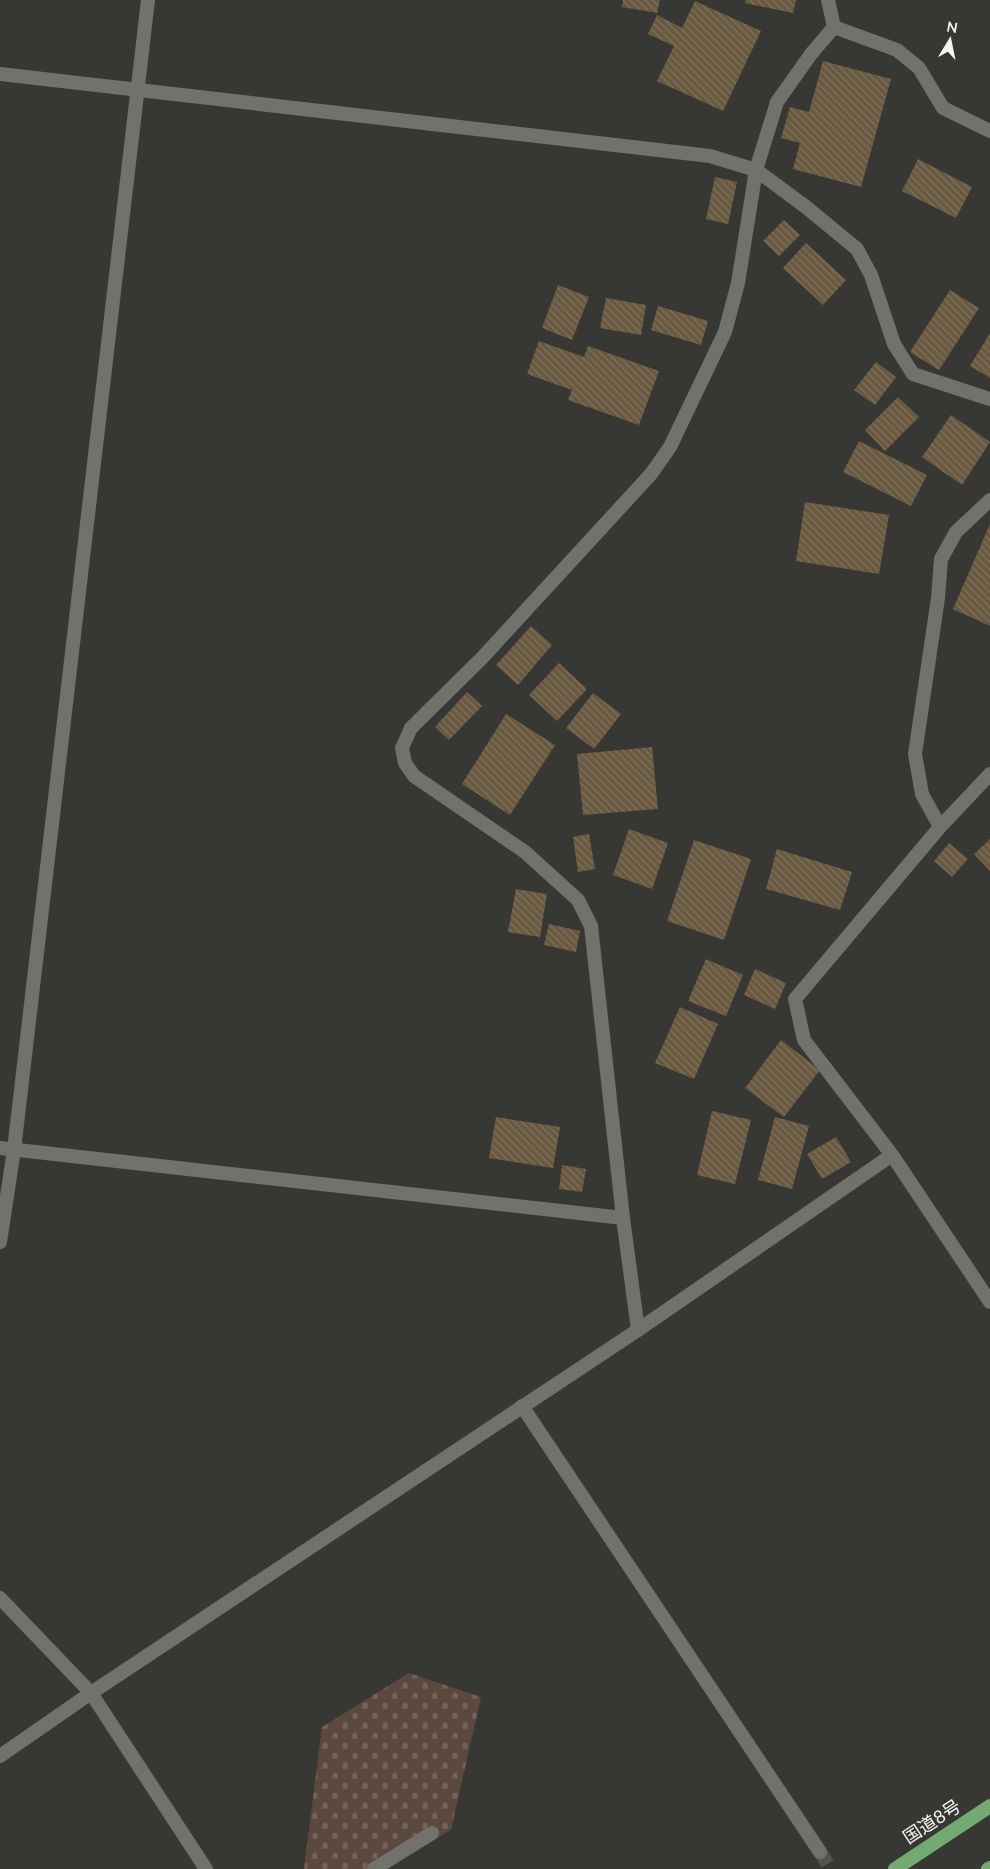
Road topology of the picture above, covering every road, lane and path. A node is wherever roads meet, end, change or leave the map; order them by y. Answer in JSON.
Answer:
{"nodes":[{"id":1,"x":148,"y":0,"type":"edge"},
{"id":2,"x":828,"y":0,"type":"edge"},
{"id":3,"x":834,"y":27,"type":"junction"},
{"id":4,"x":0,"y":74,"type":"edge"},
{"id":5,"x":137,"y":91,"type":"junction"},
{"id":6,"x":990,"y":131,"type":"edge"},
{"id":7,"x":756,"y":170,"type":"junction"},
{"id":8,"x":990,"y":399,"type":"edge"},
{"id":9,"x":990,"y":500,"type":"edge"},
{"id":10,"x":990,"y":774,"type":"edge"},
{"id":11,"x":940,"y":827,"type":"junction"},
{"id":12,"x":0,"y":1148,"type":"edge"},
{"id":13,"x":14,"y":1150,"type":"junction"},
{"id":14,"x":892,"y":1154,"type":"junction"},
{"id":15,"x":623,"y":1218,"type":"junction"},
{"id":16,"x":0,"y":1242,"type":"edge"},
{"id":17,"x":990,"y":1302,"type":"edge"},
{"id":18,"x":638,"y":1330,"type":"junction"},
{"id":19,"x":522,"y":1406,"type":"junction"},
{"id":20,"x":0,"y":1598,"type":"edge"},
{"id":21,"x":90,"y":1693,"type":"junction"},
{"id":22,"x":0,"y":1756,"type":"edge"},
{"id":23,"x":990,"y":1806,"type":"edge"},
{"id":24,"x":432,"y":1833,"type":"dead end"},
{"id":25,"x":820,"y":1852,"type":"tunnel mouth"},
{"id":26,"x":206,"y":1869,"type":"edge"},
{"id":27,"x":374,"y":1869,"type":"edge"},
{"id":28,"x":895,"y":1869,"type":"edge"}],
"edges":[{"from":1,"to":5,"type":"street"},
{"from":2,"to":3,"type":"street"},
{"from":3,"to":6,"type":"street"},
{"from":3,"to":7,"type":"street"},
{"from":4,"to":5,"type":"street"},
{"from":5,"to":7,"type":"street"},
{"from":5,"to":13,"type":"street"},
{"from":7,"to":8,"type":"street"},
{"from":7,"to":15,"type":"street"},
{"from":9,"to":11,"type":"street"},
{"from":10,"to":11,"type":"street"},
{"from":11,"to":14,"type":"street"},
{"from":12,"to":13,"type":"street"},
{"from":13,"to":15,"type":"street"},
{"from":13,"to":16,"type":"street"},
{"from":14,"to":17,"type":"street"},
{"from":14,"to":18,"type":"street"},
{"from":15,"to":18,"type":"street"},
{"from":18,"to":19,"type":"street"},
{"from":19,"to":21,"type":"street"},
{"from":19,"to":25,"type":"street"},
{"from":20,"to":21,"type":"street"},
{"from":21,"to":22,"type":"street"},
{"from":21,"to":26,"type":"street"},
{"from":23,"to":28,"type":"highway","name":"国道8号"},
{"from":24,"to":27,"type":"street"}]}
